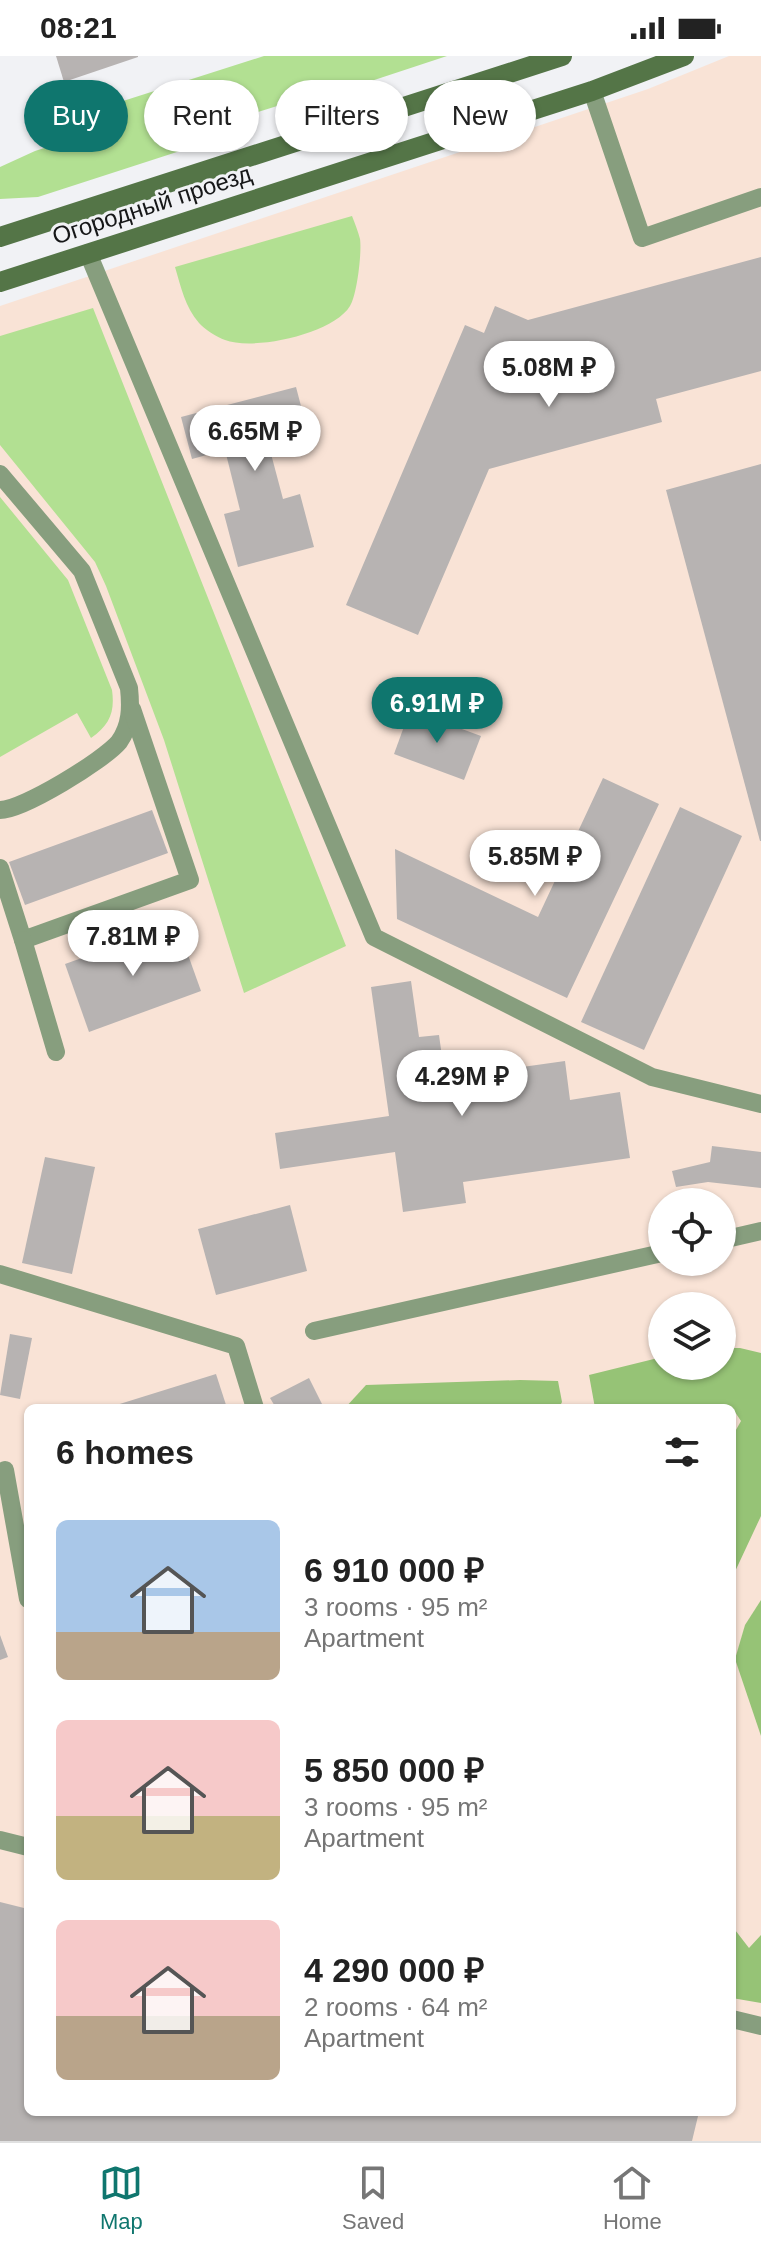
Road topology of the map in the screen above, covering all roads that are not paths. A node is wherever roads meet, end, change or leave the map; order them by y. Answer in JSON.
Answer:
{"nodes":[{"id":1,"x":562,"y":56,"type":"edge"},
{"id":2,"x":684,"y":56,"type":"edge"},
{"id":3,"x":538,"y":60,"type":"edge"},
{"id":4,"x":592,"y":91,"type":"junction"},
{"id":5,"x":761,"y":197,"type":"edge"},
{"id":6,"x":0,"y":237,"type":"edge"},
{"id":7,"x":88,"y":253,"type":"junction"},
{"id":8,"x":0,"y":282,"type":"edge"},
{"id":9,"x":0,"y":474,"type":"edge"},
{"id":10,"x":131,"y":705,"type":"junction"},
{"id":11,"x":0,"y":810,"type":"edge"},
{"id":12,"x":0,"y":868,"type":"edge"},
{"id":13,"x":23,"y":940,"type":"junction"},
{"id":14,"x":56,"y":1052,"type":"dead end"},
{"id":15,"x":761,"y":1104,"type":"edge"},
{"id":16,"x":761,"y":1231,"type":"edge"},
{"id":17,"x":736,"y":1237,"type":"edge"},
{"id":18,"x":648,"y":1256,"type":"edge"},
{"id":19,"x":0,"y":1274,"type":"edge"},
{"id":20,"x":314,"y":1331,"type":"dead end"},
{"id":21,"x":254,"y":1404,"type":"edge"},
{"id":22,"x":5,"y":1470,"type":"dead end"},
{"id":23,"x":24,"y":1577,"type":"edge"},
{"id":24,"x":0,"y":1840,"type":"edge"},
{"id":25,"x":24,"y":1846,"type":"edge"},
{"id":26,"x":736,"y":2020,"type":"edge"},
{"id":27,"x":761,"y":2026,"type":"edge"}],
"edges":[{"from":1,"to":3,"type":"main road","name":"Огородный проезд"},
{"from":2,"to":4,"type":"main road","name":"Огородный проезд"},
{"from":3,"to":6,"type":"main road","name":"Огородный проезд"},
{"from":4,"to":5,"type":"lane"},
{"from":4,"to":7,"type":"main road","name":"Огородный проезд"},
{"from":7,"to":8,"type":"main road","name":"Огородный проезд"},
{"from":7,"to":15,"type":"lane"},
{"from":9,"to":10,"type":"lane"},
{"from":10,"to":11,"type":"lane"},
{"from":10,"to":13,"type":"lane"},
{"from":12,"to":13,"type":"lane"},
{"from":13,"to":14,"type":"lane"},
{"from":16,"to":17,"type":"lane"},
{"from":18,"to":20,"type":"lane"},
{"from":19,"to":21,"type":"lane"},
{"from":22,"to":23,"type":"lane"},
{"from":24,"to":25,"type":"lane"},
{"from":26,"to":27,"type":"lane"}]}
